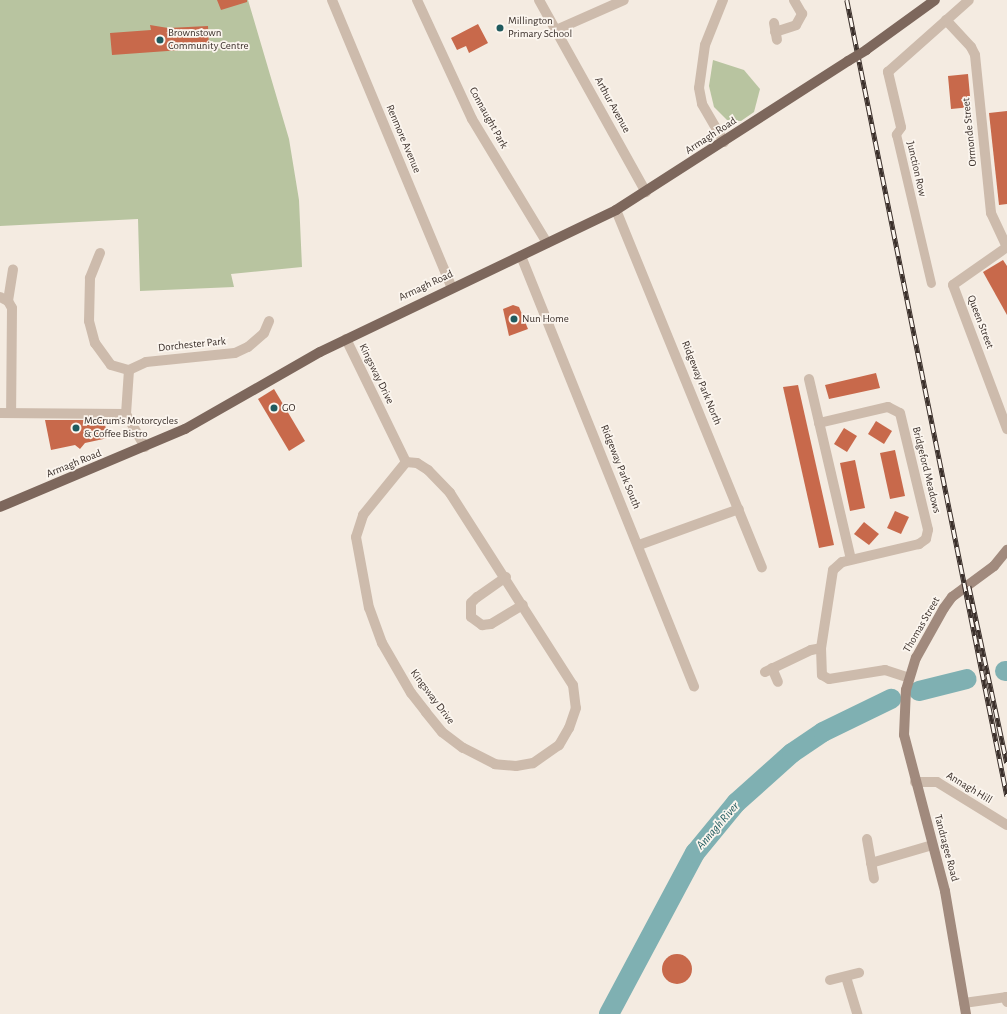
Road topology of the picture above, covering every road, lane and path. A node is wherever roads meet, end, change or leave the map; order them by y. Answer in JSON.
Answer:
{"nodes":[{"id":1,"x":332,"y":0,"type":"edge"},
{"id":2,"x":417,"y":0,"type":"edge"},
{"id":3,"x":539,"y":0,"type":"edge"},
{"id":4,"x":624,"y":0,"type":"edge"},
{"id":5,"x":723,"y":0,"type":"edge"},
{"id":6,"x":794,"y":0,"type":"edge"},
{"id":7,"x":935,"y":0,"type":"edge"},
{"id":8,"x":968,"y":0,"type":"edge"},
{"id":9,"x":946,"y":20,"type":"junction"},
{"id":10,"x":556,"y":30,"type":"junction"},
{"id":11,"x":776,"y":32,"type":"dead end"},
{"id":12,"x":901,"y":127,"type":"joint"},
{"id":13,"x":724,"y":142,"type":"junction"},
{"id":14,"x":646,"y":192,"type":"junction"},
{"id":15,"x":616,"y":210,"type":"junction"},
{"id":16,"x":547,"y":243,"type":"junction"},
{"id":17,"x":1007,"y":247,"type":"edge"},
{"id":18,"x":100,"y":253,"type":"dead end"},
{"id":19,"x":521,"y":256,"type":"junction"},
{"id":20,"x":13,"y":269,"type":"dead end"},
{"id":21,"x":931,"y":283,"type":"dead end"},
{"id":22,"x":452,"y":288,"type":"junction"},
{"id":23,"x":4,"y":299,"type":"edge"},
{"id":24,"x":270,"y":321,"type":"dead end"},
{"id":25,"x":346,"y":339,"type":"junction"},
{"id":26,"x":129,"y":370,"type":"junction"},
{"id":27,"x":809,"y":379,"type":"dead end"},
{"id":28,"x":0,"y":413,"type":"edge"},
{"id":29,"x":11,"y":413,"type":"junction"},
{"id":30,"x":126,"y":414,"type":"junction"},
{"id":31,"x":819,"y":424,"type":"junction"},
{"id":32,"x":1007,"y":429,"type":"edge"},
{"id":33,"x":145,"y":447,"type":"junction"},
{"id":34,"x":406,"y":462,"type":"junction"},
{"id":35,"x":0,"y":507,"type":"edge"},
{"id":36,"x":739,"y":509,"type":"junction"},
{"id":37,"x":639,"y":545,"type":"junction"},
{"id":38,"x":1007,"y":550,"type":"edge"},
{"id":39,"x":851,"y":559,"type":"junction"},
{"id":40,"x":762,"y":567,"type":"dead end"},
{"id":41,"x":506,"y":577,"type":"junction"},
{"id":42,"x":523,"y":605,"type":"junction"},
{"id":43,"x":821,"y":648,"type":"junction"},
{"id":44,"x":909,"y":678,"type":"junction"},
{"id":45,"x":778,"y":682,"type":"dead end"},
{"id":46,"x":694,"y":687,"type":"dead end"},
{"id":47,"x":906,"y":690,"type":"joint"},
{"id":48,"x":915,"y":782,"type":"junction"},
{"id":49,"x":1007,"y":825,"type":"edge"},
{"id":50,"x":867,"y":839,"type":"dead end"},
{"id":51,"x":932,"y":845,"type":"junction"},
{"id":52,"x":871,"y":863,"type":"junction"},
{"id":53,"x":874,"y":878,"type":"dead end"},
{"id":54,"x":859,"y":974,"type":"dead end"},
{"id":55,"x":846,"y":977,"type":"junction"},
{"id":56,"x":830,"y":980,"type":"dead end"},
{"id":57,"x":1007,"y":1002,"type":"edge"},
{"id":58,"x":964,"y":1003,"type":"junction"},
{"id":59,"x":857,"y":1014,"type":"edge"},
{"id":60,"x":966,"y":1014,"type":"edge"}],
"edges":[{"from":1,"to":22,"type":"street","name":"Renmore Avenue"},
{"from":2,"to":16,"type":"street","name":"Connaught Park"},
{"from":3,"to":10,"type":"street","name":"Arthur Avenue"},
{"from":4,"to":10,"type":"street"},
{"from":5,"to":13,"type":"street"},
{"from":6,"to":11,"type":"street"},
{"from":7,"to":13,"type":"main road","name":"Armagh Road","bridge":true},
{"from":8,"to":9,"type":"street","name":"Junction Row"},
{"from":9,"to":12,"type":"street","name":"Junction Row"},
{"from":9,"to":17,"type":"street","name":"Ormonde Street"},
{"from":10,"to":14,"type":"street","name":"Arthur Avenue"},
{"from":12,"to":21,"type":"street","name":"Junction Row"},
{"from":13,"to":14,"type":"main road","name":"Armagh Road"},
{"from":14,"to":15,"type":"main road","name":"Armagh Road"},
{"from":15,"to":16,"type":"main road","name":"Armagh Road"},
{"from":15,"to":36,"type":"street","name":"Ridgeway Park North"},
{"from":16,"to":19,"type":"main road","name":"Armagh Road"},
{"from":17,"to":32,"type":"street","name":"Queen Street"},
{"from":18,"to":26,"type":"street"},
{"from":19,"to":22,"type":"main road","name":"Armagh Road"},
{"from":19,"to":37,"type":"street","name":"Ridgeway Park South"},
{"from":20,"to":23,"type":"street"},
{"from":22,"to":25,"type":"main road","name":"Armagh Road"},
{"from":23,"to":29,"type":"street"},
{"from":24,"to":26,"type":"street","name":"Dorchester Park"},
{"from":25,"to":33,"type":"main road","name":"Armagh Road"},
{"from":25,"to":34,"type":"street","name":"Kingsway Drive"},
{"from":26,"to":30,"type":"street"},
{"from":27,"to":31,"type":"street"},
{"from":28,"to":29,"type":"street"},
{"from":29,"to":30,"type":"street"},
{"from":30,"to":33,"type":"street"},
{"from":31,"to":39,"type":"street"},
{"from":31,"to":39,"type":"street","name":"Bridgeford Meadows"},
{"from":33,"to":35,"type":"main road","name":"Armagh Road"},
{"from":34,"to":41,"type":"street","name":"Kingsway Drive"},
{"from":34,"to":42,"type":"street","name":"Kingsway Drive"},
{"from":36,"to":37,"type":"street"},
{"from":36,"to":40,"type":"street","name":"Ridgeway Park North"},
{"from":37,"to":46,"type":"street","name":"Ridgeway Park South"},
{"from":38,"to":44,"type":"main road","name":"Thomas Street"},
{"from":39,"to":43,"type":"street","name":"Bridgeford Meadows"},
{"from":41,"to":42,"type":"street","name":"Kingsway Drive"},
{"from":41,"to":42,"type":"street"},
{"from":43,"to":44,"type":"street","name":"Bridgeford Meadows"},
{"from":43,"to":45,"type":"street"},
{"from":44,"to":47,"type":"main road","name":"Thomas Street"},
{"from":47,"to":48,"type":"main road","name":"Tandragee Road"},
{"from":48,"to":49,"type":"street","name":"Annagh Hill"},
{"from":48,"to":51,"type":"main road","name":"Tandragee Road"},
{"from":50,"to":52,"type":"street"},
{"from":51,"to":52,"type":"street"},
{"from":51,"to":58,"type":"main road","name":"Tandragee Road"},
{"from":52,"to":53,"type":"street"},
{"from":54,"to":55,"type":"street"},
{"from":55,"to":56,"type":"street"},
{"from":55,"to":59,"type":"street"},
{"from":57,"to":58,"type":"street"},
{"from":58,"to":60,"type":"main road","name":"Tandragee Road"}]}
